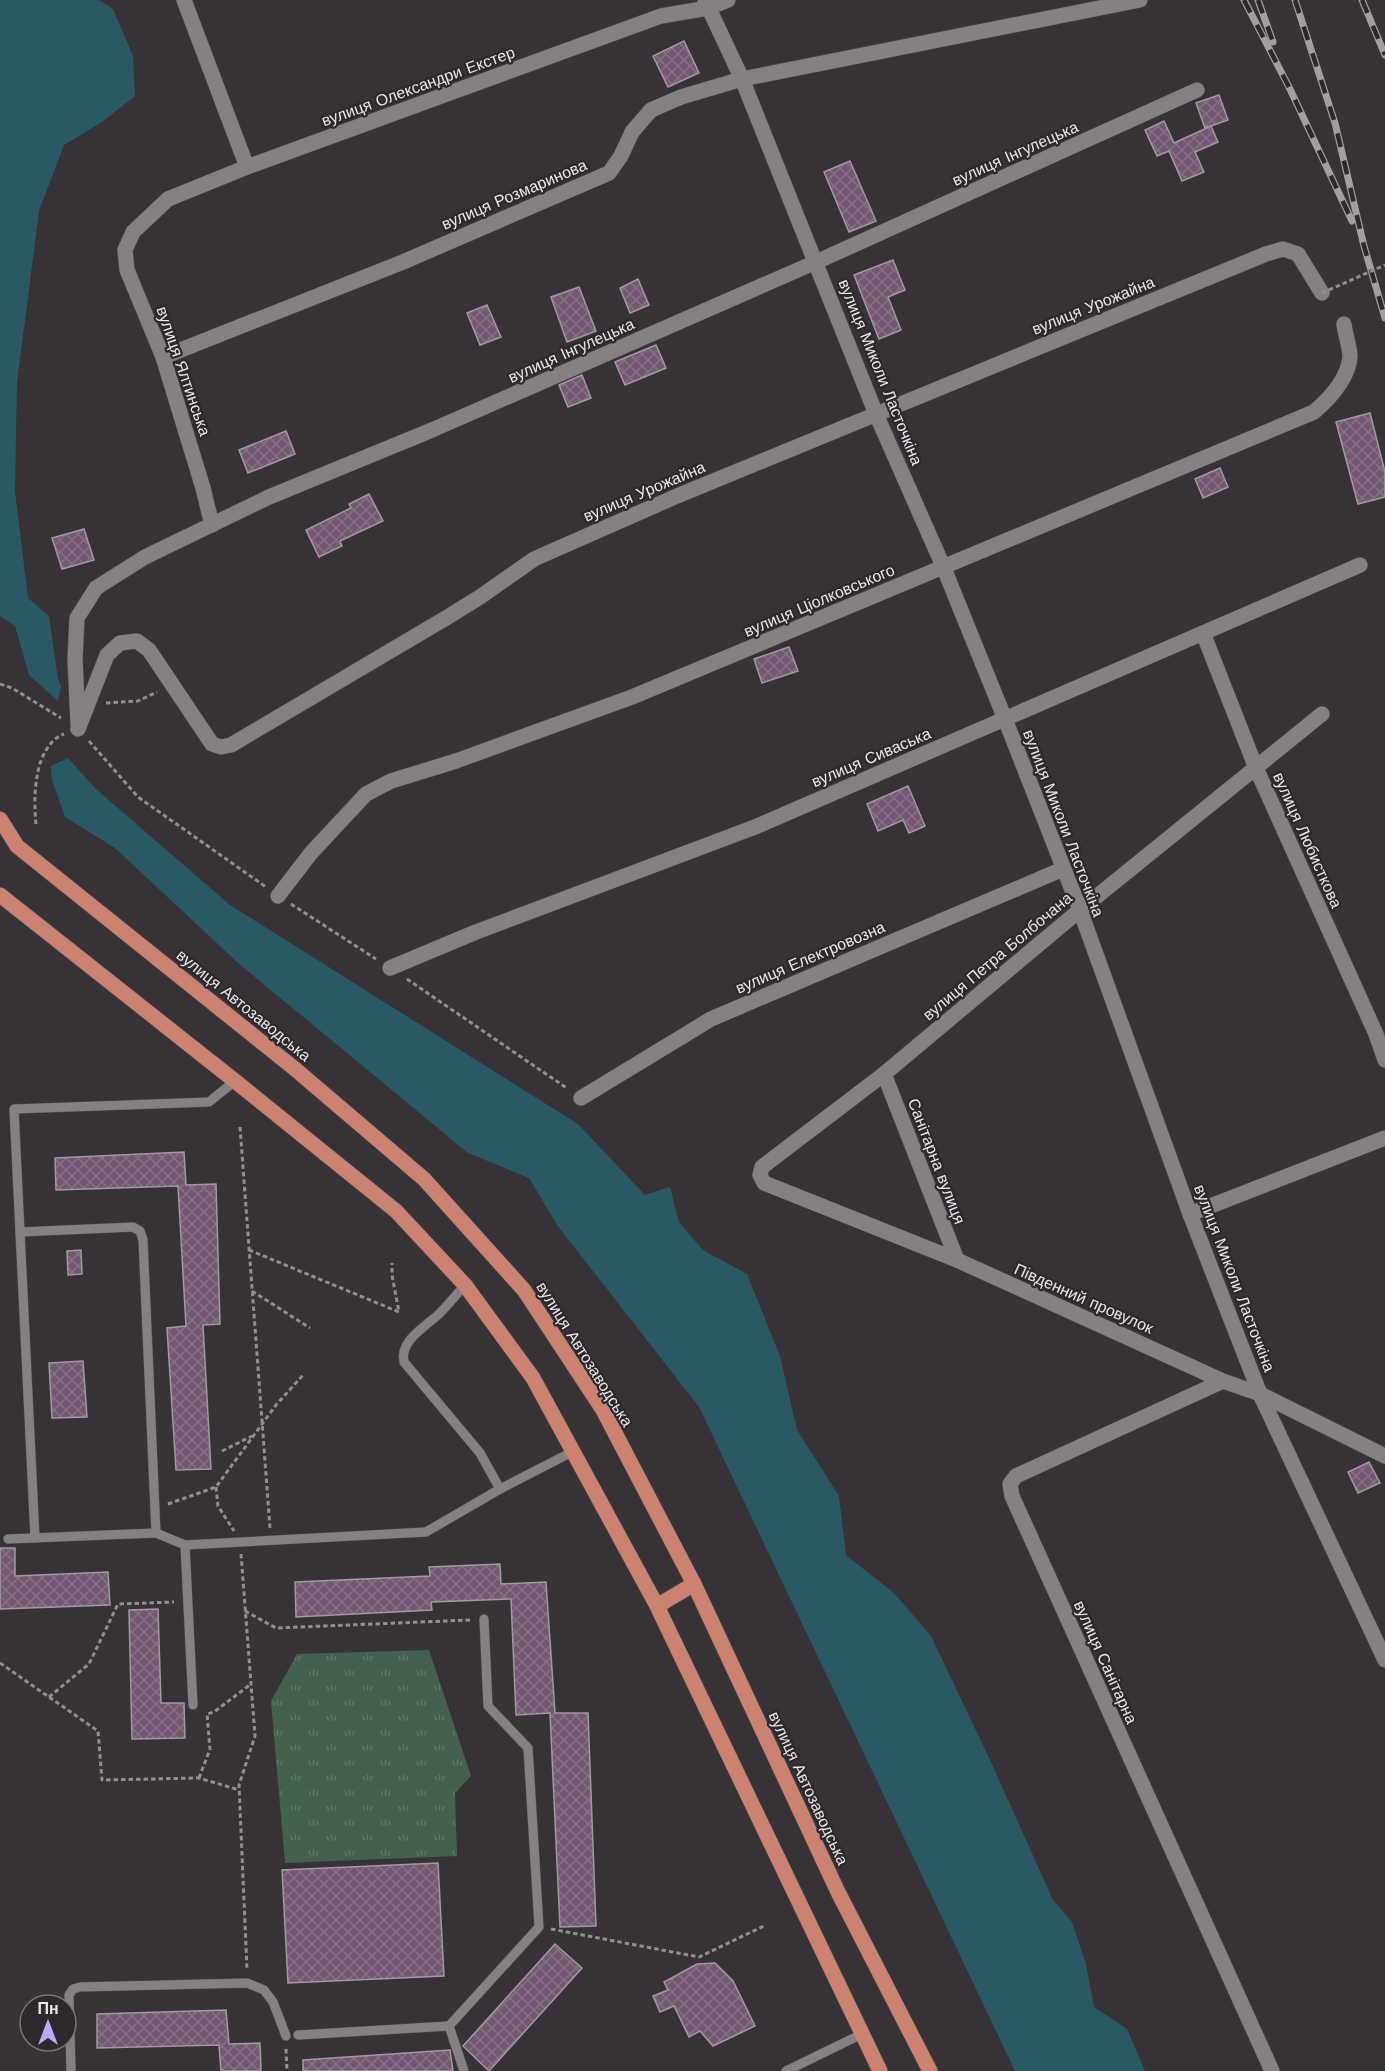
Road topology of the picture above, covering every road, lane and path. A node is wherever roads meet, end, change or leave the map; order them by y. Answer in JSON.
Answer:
{"nodes":[{"id":1,"x":184,"y":0,"type":"edge"},
{"id":2,"x":728,"y":0,"type":"edge"},
{"id":3,"x":1140,"y":0,"type":"edge"},
{"id":4,"x":706,"y":4,"type":"edge"},
{"id":5,"x":742,"y":79,"type":"junction"},
{"id":6,"x":1197,"y":90,"type":"dead end"},
{"id":7,"x":247,"y":167,"type":"junction"},
{"id":8,"x":133,"y":232,"type":"joint"},
{"id":9,"x":816,"y":262,"type":"junction"},
{"id":10,"x":1385,"y":264,"type":"edge"},
{"id":11,"x":1322,"y":293,"type":"joint"},
{"id":12,"x":1344,"y":324,"type":"dead end"},
{"id":13,"x":163,"y":357,"type":"junction"},
{"id":14,"x":876,"y":414,"type":"junction"},
{"id":15,"x":212,"y":525,"type":"junction"},
{"id":16,"x":1360,"y":565,"type":"dead end"},
{"id":17,"x":943,"y":566,"type":"junction"},
{"id":18,"x":1203,"y":633,"type":"junction"},
{"id":19,"x":0,"y":684,"type":"edge"},
{"id":20,"x":182,"y":698,"type":"junction"},
{"id":21,"x":96,"y":706,"type":"dead end"},
{"id":22,"x":1322,"y":714,"type":"dead end"},
{"id":23,"x":1005,"y":719,"type":"junction"},
{"id":24,"x":78,"y":729,"type":"junction"},
{"id":25,"x":1256,"y":768,"type":"junction"},
{"id":26,"x":0,"y":819,"type":"edge"},
{"id":27,"x":36,"y":824,"type":"dead end"},
{"id":28,"x":1063,"y":869,"type":"junction"},
{"id":29,"x":0,"y":895,"type":"edge"},
{"id":30,"x":278,"y":896,"type":"junction"},
{"id":31,"x":1080,"y":910,"type":"junction"},
{"id":32,"x":390,"y":968,"type":"junction"},
{"id":33,"x":1385,"y":1060,"type":"edge"},
{"id":34,"x":884,"y":1074,"type":"junction"},
{"id":35,"x":235,"y":1081,"type":"junction"},
{"id":36,"x":581,"y":1098,"type":"joint"},
{"id":37,"x":240,"y":1127,"type":"dead end"},
{"id":38,"x":1385,"y":1138,"type":"edge"},
{"id":39,"x":764,"y":1183,"type":"joint"},
{"id":40,"x":1190,"y":1214,"type":"junction"},
{"id":41,"x":20,"y":1232,"type":"junction"},
{"id":42,"x":249,"y":1250,"type":"junction"},
{"id":43,"x":957,"y":1260,"type":"junction"},
{"id":44,"x":392,"y":1263,"type":"dead end"},
{"id":45,"x":465,"y":1285,"type":"junction"},
{"id":46,"x":252,"y":1291,"type":"junction"},
{"id":47,"x":310,"y":1328,"type":"dead end"},
{"id":48,"x":304,"y":1374,"type":"dead end"},
{"id":49,"x":1223,"y":1381,"type":"junction"},
{"id":50,"x":1260,"y":1394,"type":"junction"},
{"id":51,"x":262,"y":1425,"type":"junction"},
{"id":52,"x":254,"y":1436,"type":"junction"},
{"id":53,"x":222,"y":1451,"type":"dead end"},
{"id":54,"x":572,"y":1452,"type":"junction"},
{"id":55,"x":1385,"y":1456,"type":"edge"},
{"id":56,"x":216,"y":1487,"type":"junction"},
{"id":57,"x":500,"y":1489,"type":"junction"},
{"id":58,"x":155,"y":1509,"type":"junction"},
{"id":59,"x":156,"y":1533,"type":"junction"},
{"id":60,"x":35,"y":1538,"type":"junction"},
{"id":61,"x":8,"y":1539,"type":"dead end"},
{"id":62,"x":271,"y":1541,"type":"junction"},
{"id":63,"x":240,"y":1543,"type":"junction"},
{"id":64,"x":185,"y":1545,"type":"junction"},
{"id":65,"x":694,"y":1584,"type":"junction"},
{"id":66,"x":188,"y":1602,"type":"junction"},
{"id":67,"x":657,"y":1606,"type":"junction"},
{"id":68,"x":245,"y":1611,"type":"junction"},
{"id":69,"x":484,"y":1619,"type":"joint"},
{"id":70,"x":1385,"y":1660,"type":"edge"},
{"id":71,"x":0,"y":1663,"type":"edge"},
{"id":72,"x":251,"y":1684,"type":"junction"},
{"id":73,"x":49,"y":1697,"type":"junction"},
{"id":74,"x":193,"y":1705,"type":"dead end"},
{"id":75,"x":199,"y":1778,"type":"junction"},
{"id":76,"x":239,"y":1790,"type":"junction"},
{"id":77,"x":764,"y":1926,"type":"dead end"},
{"id":78,"x":539,"y":1927,"type":"junction"},
{"id":79,"x":247,"y":1983,"type":"junction"},
{"id":80,"x":449,"y":2026,"type":"junction"},
{"id":81,"x":862,"y":2034,"type":"junction"},
{"id":82,"x":298,"y":2035,"type":"dead end"},
{"id":83,"x":286,"y":2036,"type":"joint"},
{"id":84,"x":71,"y":2071,"type":"edge"},
{"id":85,"x":287,"y":2071,"type":"edge"},
{"id":86,"x":465,"y":2071,"type":"edge"},
{"id":87,"x":786,"y":2071,"type":"edge"},
{"id":88,"x":880,"y":2071,"type":"edge"},
{"id":89,"x":930,"y":2071,"type":"edge"},
{"id":90,"x":1272,"y":2071,"type":"edge"}],
"edges":[{"from":1,"to":7,"type":"street"},
{"from":2,"to":4,"type":"street","name":"вулиця Олександри Екстер"},
{"from":3,"to":5,"type":"street","name":"вулиця Розмаринова"},
{"from":4,"to":5,"type":"street","name":"вулиця Миколи Ласточкіна"},
{"from":4,"to":7,"type":"street","name":"вулиця Олександри Екстер"},
{"from":5,"to":9,"type":"street","name":"вулиця Миколи Ласточкіна"},
{"from":5,"to":13,"type":"street","name":"вулиця Розмаринова"},
{"from":6,"to":9,"type":"street","name":"вулиця Інгулецька"},
{"from":7,"to":8,"type":"street","name":"вулиця Олександри Екстер"},
{"from":8,"to":13,"type":"street","name":"вулиця Ялтинська"},
{"from":9,"to":14,"type":"street","name":"вулиця Миколи Ласточкіна"},
{"from":9,"to":15,"type":"street","name":"вулиця Інгулецька"},
{"from":10,"to":11,"type":"path","bridge":true},
{"from":11,"to":14,"type":"street","name":"вулиця Урожайна"},
{"from":12,"to":17,"type":"street","name":"вулиця Ціолковського"},
{"from":13,"to":15,"type":"street","name":"вулиця Ялтинська"},
{"from":14,"to":17,"type":"street","name":"вулиця Миколи Ласточкіна"},
{"from":14,"to":20,"type":"street","name":"вулиця Урожайна"},
{"from":15,"to":24,"type":"street","name":"вулиця Інгулецька"},
{"from":16,"to":18,"type":"street","name":"вулиця Сиваська"},
{"from":17,"to":23,"type":"street","name":"вулиця Миколи Ласточкіна"},
{"from":17,"to":30,"type":"street","name":"вулиця Ціолковського"},
{"from":18,"to":23,"type":"street","name":"вулиця Сиваська"},
{"from":18,"to":25,"type":"street","name":"вулиця Любисткова"},
{"from":19,"to":24,"type":"path"},
{"from":20,"to":21,"type":"path"},
{"from":20,"to":24,"type":"street","name":"вулиця Урожайна"},
{"from":22,"to":25,"type":"street","name":"вулиця Петра Болбочана"},
{"from":23,"to":28,"type":"street","name":"вулиця Миколи Ласточкіна"},
{"from":23,"to":32,"type":"street","name":"вулиця Сиваська"},
{"from":24,"to":27,"type":"path"},
{"from":24,"to":30,"type":"path"},
{"from":25,"to":31,"type":"street","name":"вулиця Петра Болбочана"},
{"from":25,"to":33,"type":"street","name":"вулиця Любисткова"},
{"from":26,"to":65,"type":"main road","name":"вулиця Автозаводська"},
{"from":28,"to":31,"type":"street","name":"вулиця Миколи Ласточкіна"},
{"from":28,"to":36,"type":"street","name":"вулиця Електровозна"},
{"from":29,"to":35,"type":"main road"},
{"from":30,"to":32,"type":"path"},
{"from":31,"to":34,"type":"street","name":"вулиця Петра Болбочана"},
{"from":31,"to":40,"type":"street","name":"вулиця Миколи Ласточкіна"},
{"from":32,"to":36,"type":"path"},
{"from":34,"to":39,"type":"street","name":"вулиця Петра Болбочана"},
{"from":34,"to":43,"type":"street","name":"Санітарна вулиця"},
{"from":35,"to":41,"type":"lane"},
{"from":35,"to":45,"type":"main road"},
{"from":37,"to":42,"type":"path"},
{"from":38,"to":40,"type":"street"},
{"from":39,"to":43,"type":"street","name":"Південний провулок"},
{"from":40,"to":50,"type":"street","name":"вулиця Миколи Ласточкіна"},
{"from":41,"to":58,"type":"lane"},
{"from":41,"to":60,"type":"lane"},
{"from":42,"to":44,"type":"path"},
{"from":42,"to":46,"type":"path"},
{"from":43,"to":49,"type":"street","name":"Південний провулок"},
{"from":45,"to":54,"type":"main road"},
{"from":45,"to":57,"type":"lane"},
{"from":46,"to":47,"type":"path"},
{"from":46,"to":51,"type":"path"},
{"from":48,"to":51,"type":"path"},
{"from":49,"to":50,"type":"street","name":"Південний провулок"},
{"from":49,"to":90,"type":"street","name":"вулиця Санітарна"},
{"from":50,"to":55,"type":"street","name":"Південний провулок"},
{"from":50,"to":70,"type":"street","name":"вулиця Миколи Ласточкіна"},
{"from":51,"to":52,"type":"path"},
{"from":51,"to":62,"type":"path"},
{"from":52,"to":53,"type":"path"},
{"from":52,"to":56,"type":"path"},
{"from":54,"to":57,"type":"lane"},
{"from":54,"to":67,"type":"main road"},
{"from":56,"to":58,"type":"path"},
{"from":56,"to":63,"type":"path"},
{"from":57,"to":62,"type":"lane"},
{"from":58,"to":59,"type":"lane"},
{"from":59,"to":60,"type":"lane"},
{"from":59,"to":64,"type":"lane"},
{"from":60,"to":61,"type":"lane"},
{"from":62,"to":63,"type":"lane"},
{"from":63,"to":64,"type":"lane"},
{"from":63,"to":68,"type":"path"},
{"from":64,"to":66,"type":"lane"},
{"from":65,"to":67,"type":"main road"},
{"from":65,"to":89,"type":"main road","name":"вулиця Автозаводська"},
{"from":66,"to":73,"type":"path"},
{"from":66,"to":74,"type":"lane"},
{"from":67,"to":81,"type":"main road"},
{"from":68,"to":69,"type":"path"},
{"from":68,"to":72,"type":"path"},
{"from":69,"to":78,"type":"lane"},
{"from":71,"to":73,"type":"path"},
{"from":72,"to":75,"type":"path"},
{"from":72,"to":76,"type":"path"},
{"from":73,"to":75,"type":"path"},
{"from":75,"to":76,"type":"path"},
{"from":76,"to":79,"type":"path"},
{"from":77,"to":78,"type":"path"},
{"from":78,"to":80,"type":"lane"},
{"from":79,"to":83,"type":"lane"},
{"from":79,"to":84,"type":"lane"},
{"from":80,"to":82,"type":"lane"},
{"from":80,"to":86,"type":"lane"},
{"from":81,"to":87,"type":"lane"},
{"from":81,"to":88,"type":"main road"},
{"from":83,"to":85,"type":"path"}]}
